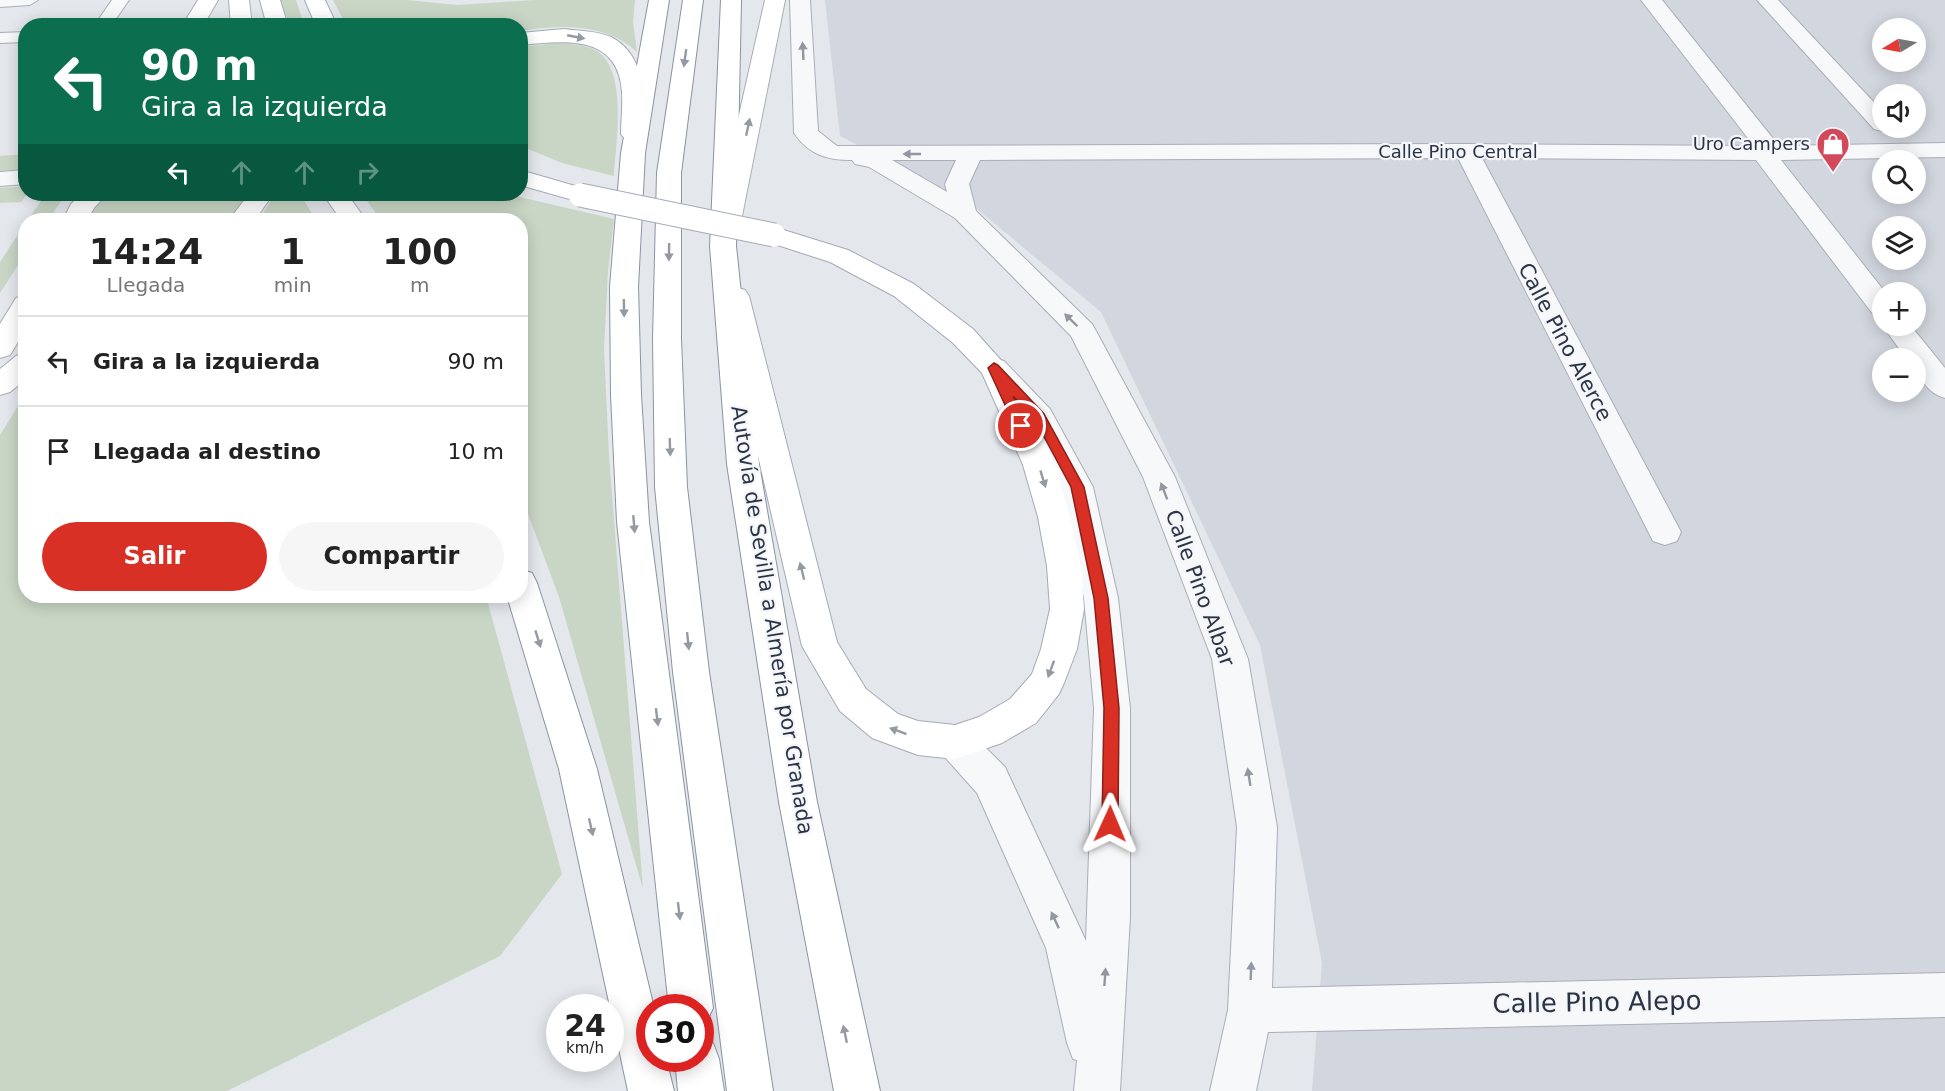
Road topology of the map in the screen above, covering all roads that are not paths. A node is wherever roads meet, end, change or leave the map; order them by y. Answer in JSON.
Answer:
{"nodes":[{"id":1,"x":30,"y":0,"type":"edge"},
{"id":2,"x":121,"y":0,"type":"edge"},
{"id":3,"x":208,"y":0,"type":"edge"},
{"id":4,"x":239,"y":0,"type":"edge"},
{"id":5,"x":270,"y":0,"type":"edge"},
{"id":6,"x":315,"y":0,"type":"edge"},
{"id":7,"x":659,"y":0,"type":"edge"},
{"id":8,"x":693,"y":0,"type":"edge"},
{"id":9,"x":731,"y":0,"type":"edge"},
{"id":10,"x":775,"y":0,"type":"edge"},
{"id":11,"x":800,"y":0,"type":"edge"},
{"id":12,"x":1651,"y":0,"type":"edge"},
{"id":13,"x":1767,"y":0,"type":"edge"},
{"id":14,"x":0,"y":2,"type":"edge"},
{"id":15,"x":108,"y":18,"type":"edge"},
{"id":16,"x":197,"y":18,"type":"edge"},
{"id":17,"x":241,"y":18,"type":"edge"},
{"id":18,"x":274,"y":18,"type":"edge"},
{"id":19,"x":323,"y":18,"type":"edge"},
{"id":20,"x":18,"y":37,"type":"edge"},
{"id":21,"x":0,"y":38,"type":"edge"},
{"id":22,"x":528,"y":38,"type":"edge"},
{"id":23,"x":1872,"y":113,"type":"edge"},
{"id":24,"x":1896,"y":138,"type":"edge"},
{"id":25,"x":1907,"y":150,"type":"edge"},
{"id":26,"x":1926,"y":150,"type":"edge"},
{"id":27,"x":1945,"y":150,"type":"edge"},
{"id":28,"x":1466,"y":151,"type":"junction"},
{"id":29,"x":1872,"y":151,"type":"edge"},
{"id":30,"x":633,"y":153,"type":"junction"},
{"id":31,"x":831,"y":153,"type":"junction"},
{"id":32,"x":1767,"y":153,"type":"junction"},
{"id":33,"x":971,"y":154,"type":"junction"},
{"id":34,"x":18,"y":178,"type":"edge"},
{"id":35,"x":0,"y":179,"type":"edge"},
{"id":36,"x":528,"y":179,"type":"edge"},
{"id":37,"x":257,"y":201,"type":"edge"},
{"id":38,"x":248,"y":213,"type":"edge"},
{"id":39,"x":964,"y":213,"type":"junction"},
{"id":40,"x":723,"y":246,"type":"junction"},
{"id":41,"x":1872,"y":295,"type":"edge"},
{"id":42,"x":18,"y":318,"type":"edge"},
{"id":43,"x":1904,"y":336,"type":"edge"},
{"id":44,"x":0,"y":348,"type":"edge"},
{"id":45,"x":994,"y":368,"type":"junction"},
{"id":46,"x":18,"y":370,"type":"edge"},
{"id":47,"x":0,"y":385,"type":"edge"},
{"id":48,"x":1945,"y":388,"type":"edge"},
{"id":49,"x":1665,"y":532,"type":"dead end"},
{"id":50,"x":526,"y":603,"type":"edge"},
{"id":51,"x":955,"y":742,"type":"junction"},
{"id":52,"x":689,"y":994,"type":"edge"},
{"id":53,"x":1945,"y":995,"type":"edge"},
{"id":54,"x":1250,"y":1010,"type":"junction"},
{"id":55,"x":699,"y":1072,"type":"edge"},
{"id":56,"x":1097,"y":1084,"type":"edge"},
{"id":57,"x":651,"y":1091,"type":"edge"},
{"id":58,"x":701,"y":1091,"type":"edge"},
{"id":59,"x":750,"y":1091,"type":"edge"},
{"id":60,"x":857,"y":1091,"type":"edge"},
{"id":61,"x":1233,"y":1091,"type":"edge"}],
"edges":[{"from":1,"to":14,"type":"lane"},
{"from":2,"to":15,"type":"lane"},
{"from":3,"to":16,"type":"main road"},
{"from":4,"to":17,"type":"main road"},
{"from":5,"to":18,"type":"main road"},
{"from":6,"to":19,"type":"main road"},
{"from":7,"to":30,"type":"main road"},
{"from":8,"to":59,"type":"main road","one_way":true},
{"from":9,"to":40,"type":"main road","name":"Autovía de Sevilla a Almería por Granada"},
{"from":40,"to":10,"type":"main road","one_way":true},
{"from":31,"to":11,"type":"street","one_way":true},
{"from":12,"to":32,"type":"street"},
{"from":13,"to":23,"type":"street"},
{"from":20,"to":21,"type":"lane"},
{"from":22,"to":30,"type":"main road","one_way":true},
{"from":24,"to":25,"type":"street"},
{"from":26,"to":27,"type":"street","name":"Calle Pino Central"},
{"from":28,"to":32,"type":"street","name":"Calle Pino Central"},
{"from":28,"to":33,"type":"street","name":"Calle Pino Central"},
{"from":28,"to":49,"type":"street","name":"Calle Pino Alerce"},
{"from":29,"to":32,"type":"street","name":"Calle Pino Central"},
{"from":30,"to":52,"type":"main road","one_way":true},
{"from":33,"to":31,"type":"street","name":"Calle Pino Central","one_way":true},
{"from":31,"to":39,"type":"street","name":"Calle Pino Albar"},
{"from":32,"to":41,"type":"street"},
{"from":33,"to":39,"type":"street"},
{"from":34,"to":35,"type":"street"},
{"from":36,"to":45,"type":"main road","bridge":true},
{"from":37,"to":38,"type":"main road"},
{"from":54,"to":39,"type":"street","name":"Calle Pino Albar","one_way":true},
{"from":51,"to":40,"type":"main road","one_way":true},
{"from":60,"to":40,"type":"main road","name":"Autovía de Sevilla a Almería por Granada","one_way":true},
{"from":42,"to":44,"type":"main road"},
{"from":43,"to":48,"type":"street"},
{"from":45,"to":51,"type":"main road","one_way":true},
{"from":56,"to":45,"type":"street","one_way":true},
{"from":46,"to":47,"type":"main road"},
{"from":50,"to":57,"type":"main road","one_way":true},
{"from":56,"to":51,"type":"street","one_way":true},
{"from":53,"to":54,"type":"street","name":"Calle Pino Alepo"},
{"from":54,"to":61,"type":"street","name":"Calle Pino Albar"},
{"from":55,"to":58,"type":"main road"}]}
